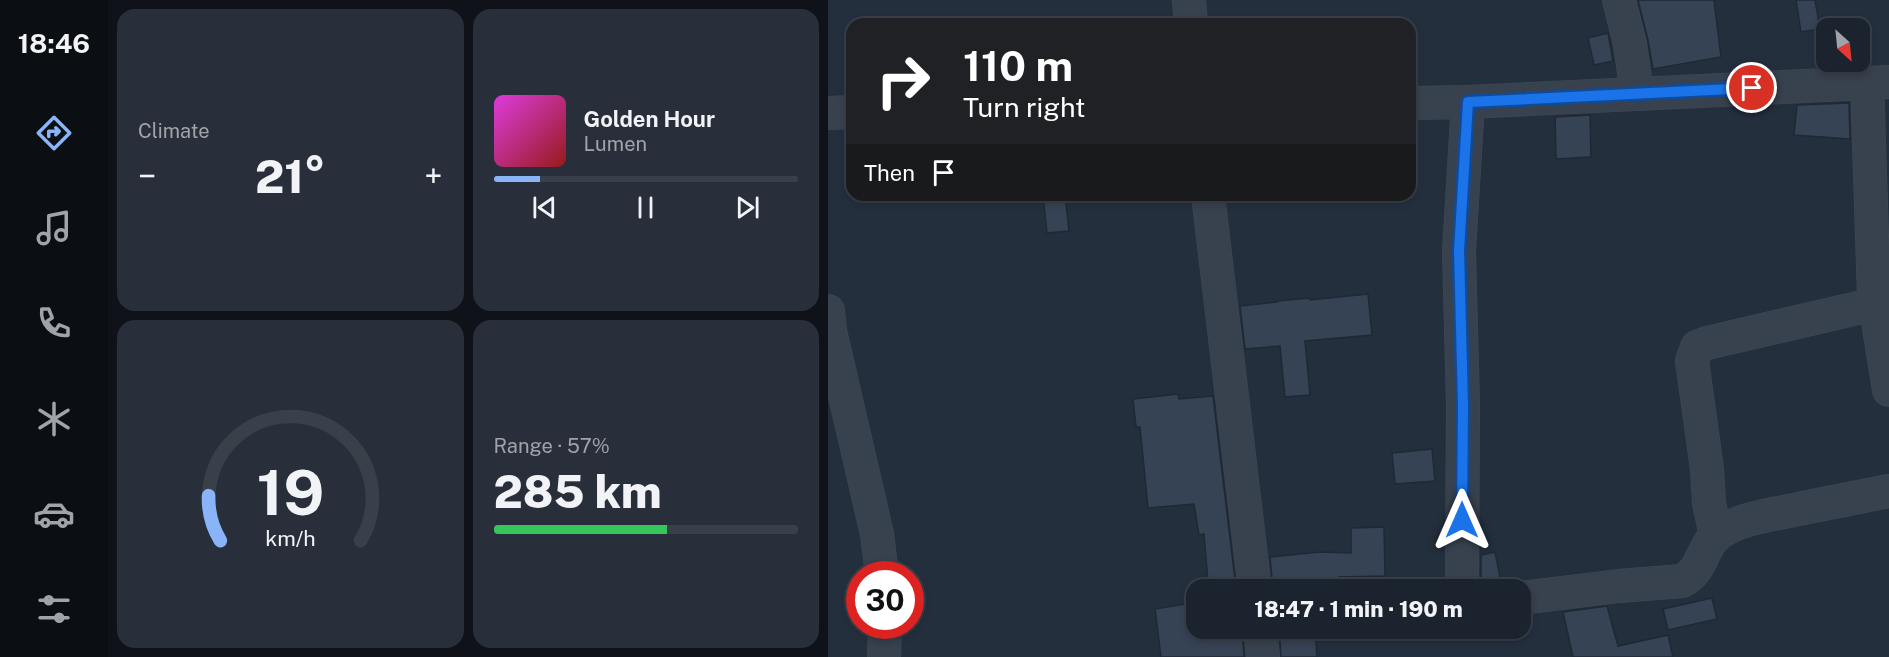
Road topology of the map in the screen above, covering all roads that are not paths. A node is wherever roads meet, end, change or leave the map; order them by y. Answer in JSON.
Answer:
{"nodes":[{"id":1,"x":1189,"y":0,"type":"edge"},
{"id":2,"x":1619,"y":0,"type":"edge"},
{"id":3,"x":1190,"y":18,"type":"edge"},
{"id":4,"x":1878,"y":82,"type":"edge"},
{"id":5,"x":1637,"y":93,"type":"junction"},
{"id":6,"x":1468,"y":102,"type":"junction"},
{"id":7,"x":1416,"y":103,"type":"edge"},
{"id":8,"x":828,"y":112,"type":"edge"},
{"id":9,"x":846,"y":112,"type":"edge"},
{"id":10,"x":1209,"y":201,"type":"edge"},
{"id":11,"x":1875,"y":304,"type":"junction"},
{"id":12,"x":828,"y":311,"type":"edge"},
{"id":13,"x":1886,"y":356,"type":"edge"},
{"id":14,"x":1889,"y":390,"type":"edge"},
{"id":15,"x":1889,"y":491,"type":"edge"},
{"id":16,"x":1716,"y":535,"type":"junction"},
{"id":17,"x":881,"y":561,"type":"edge"},
{"id":18,"x":1254,"y":579,"type":"edge"},
{"id":19,"x":1462,"y":579,"type":"edge"},
{"id":20,"x":1531,"y":597,"type":"edge"},
{"id":21,"x":885,"y":639,"type":"edge"},
{"id":22,"x":1261,"y":639,"type":"edge"},
{"id":23,"x":884,"y":657,"type":"edge"},
{"id":24,"x":1263,"y":657,"type":"edge"}],
"edges":[{"from":1,"to":3,"type":"street"},
{"from":2,"to":5,"type":"street"},
{"from":4,"to":5,"type":"street"},
{"from":4,"to":11,"type":"street"},
{"from":5,"to":6,"type":"street"},
{"from":6,"to":7,"type":"street"},
{"from":6,"to":19,"type":"street"},
{"from":8,"to":9,"type":"street"},
{"from":10,"to":18,"type":"street"},
{"from":11,"to":13,"type":"street"},
{"from":11,"to":16,"type":"street"},
{"from":12,"to":17,"type":"street"},
{"from":13,"to":14,"type":"street"},
{"from":15,"to":16,"type":"street"},
{"from":16,"to":20,"type":"street"},
{"from":21,"to":23,"type":"street"},
{"from":22,"to":24,"type":"street"}]}
